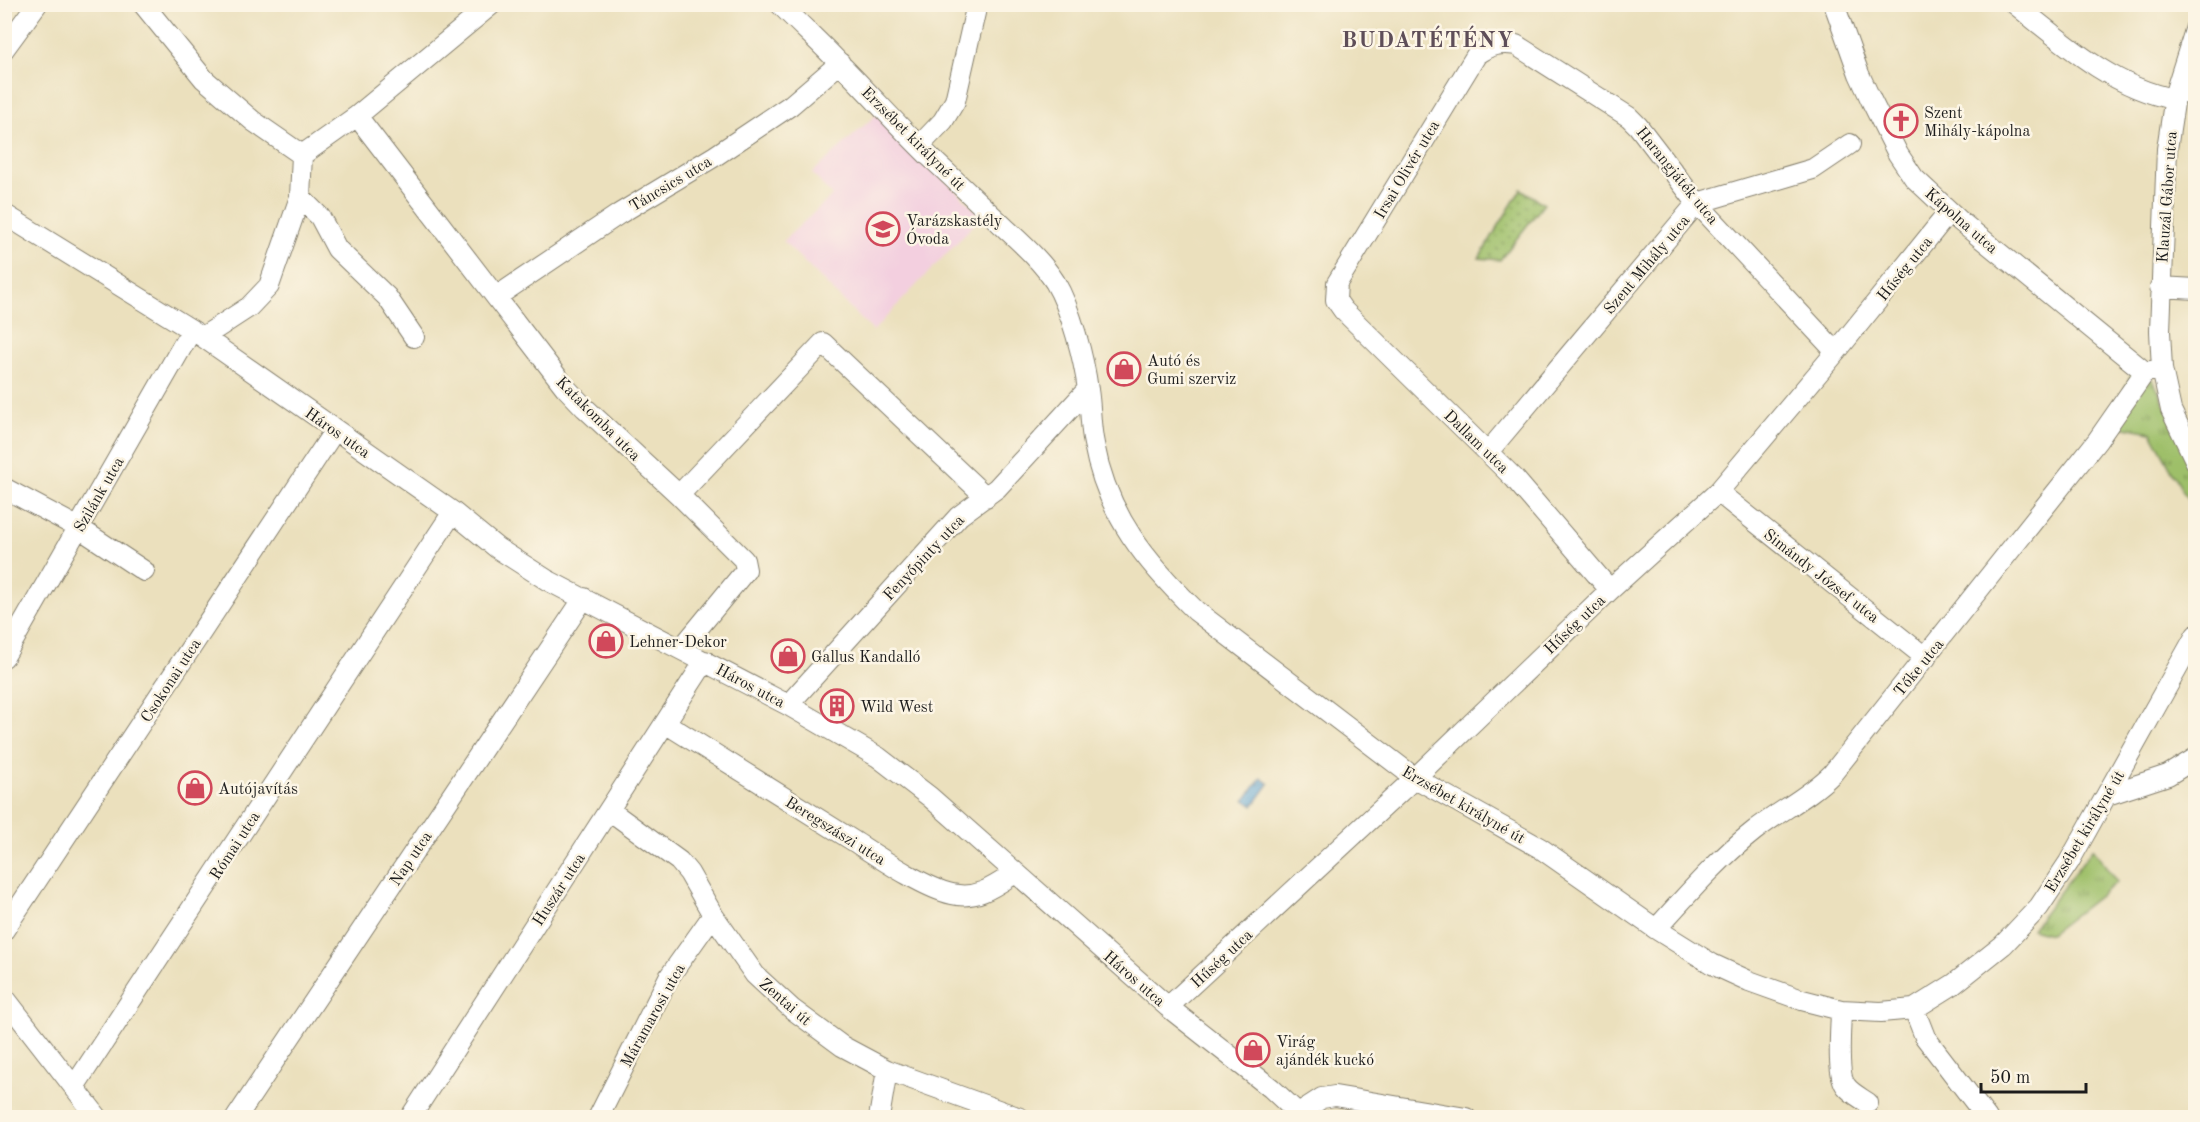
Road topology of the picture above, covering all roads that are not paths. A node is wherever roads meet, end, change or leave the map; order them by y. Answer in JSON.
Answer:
{"nodes":[{"id":1,"x":37,"y":4,"type":"edge"},
{"id":2,"x":144,"y":4,"type":"edge"},
{"id":3,"x":492,"y":4,"type":"edge"},
{"id":4,"x":780,"y":4,"type":"edge"},
{"id":5,"x":977,"y":4,"type":"edge"},
{"id":6,"x":1834,"y":4,"type":"edge"},
{"id":7,"x":2015,"y":4,"type":"edge"},
{"id":8,"x":2196,"y":27,"type":"edge"},
{"id":9,"x":1490,"y":46,"type":"joint"},
{"id":10,"x":4,"y":49,"type":"edge"},
{"id":11,"x":840,"y":63,"type":"junction"},
{"id":12,"x":2175,"y":94,"type":"junction"},
{"id":13,"x":2196,"y":94,"type":"edge"},
{"id":14,"x":357,"y":116,"type":"junction"},
{"id":15,"x":1850,"y":144,"type":"dead end"},
{"id":16,"x":919,"y":146,"type":"junction"},
{"id":17,"x":302,"y":155,"type":"junction"},
{"id":18,"x":300,"y":197,"type":"junction"},
{"id":19,"x":1697,"y":203,"type":"junction"},
{"id":20,"x":1949,"y":212,"type":"junction"},
{"id":21,"x":4,"y":214,"type":"edge"},
{"id":22,"x":2160,"y":287,"type":"junction"},
{"id":23,"x":2196,"y":289,"type":"edge"},
{"id":24,"x":496,"y":297,"type":"junction"},
{"id":25,"x":1336,"y":300,"type":"joint"},
{"id":26,"x":197,"y":334,"type":"junction"},
{"id":27,"x":414,"y":336,"type":"dead end"},
{"id":28,"x":1836,"y":352,"type":"junction"},
{"id":29,"x":2154,"y":371,"type":"junction"},
{"id":30,"x":1088,"y":389,"type":"junction"},
{"id":31,"x":335,"y":430,"type":"junction"},
{"id":32,"x":1488,"y":452,"type":"junction"},
{"id":33,"x":2196,"y":462,"type":"edge"},
{"id":34,"x":4,"y":488,"type":"edge"},
{"id":35,"x":1718,"y":492,"type":"junction"},
{"id":36,"x":679,"y":495,"type":"junction"},
{"id":37,"x":986,"y":496,"type":"junction"},
{"id":38,"x":453,"y":512,"type":"junction"},
{"id":39,"x":79,"y":528,"type":"junction"},
{"id":40,"x":144,"y":571,"type":"dead end"},
{"id":41,"x":1610,"y":590,"type":"junction"},
{"id":42,"x":584,"y":598,"type":"junction"},
{"id":43,"x":2196,"y":635,"type":"edge"},
{"id":44,"x":681,"y":649,"type":"junction"},
{"id":45,"x":4,"y":657,"type":"edge"},
{"id":46,"x":1926,"y":658,"type":"junction"},
{"id":47,"x":705,"y":661,"type":"junction"},
{"id":48,"x":789,"y":705,"type":"junction"},
{"id":49,"x":665,"y":723,"type":"junction"},
{"id":50,"x":2196,"y":758,"type":"edge"},
{"id":51,"x":1415,"y":778,"type":"junction"},
{"id":52,"x":2107,"y":795,"type":"junction"},
{"id":53,"x":609,"y":810,"type":"junction"},
{"id":54,"x":1015,"y":873,"type":"junction"},
{"id":55,"x":713,"y":915,"type":"junction"},
{"id":56,"x":1656,"y":929,"type":"junction"},
{"id":57,"x":4,"y":930,"type":"edge"},
{"id":58,"x":4,"y":997,"type":"edge"},
{"id":59,"x":1168,"y":1007,"type":"junction"},
{"id":60,"x":1914,"y":1009,"type":"junction"},
{"id":61,"x":1841,"y":1010,"type":"junction"},
{"id":62,"x":887,"y":1070,"type":"junction"},
{"id":63,"x":74,"y":1088,"type":"junction"},
{"id":64,"x":1868,"y":1103,"type":"dead end"},
{"id":65,"x":604,"y":1115,"type":"edge"},
{"id":66,"x":1298,"y":1116,"type":"edge"},
{"id":67,"x":98,"y":1118,"type":"edge"},
{"id":68,"x":236,"y":1118,"type":"edge"},
{"id":69,"x":410,"y":1118,"type":"edge"},
{"id":70,"x":879,"y":1118,"type":"edge"},
{"id":71,"x":1020,"y":1118,"type":"edge"},
{"id":72,"x":1466,"y":1118,"type":"edge"},
{"id":73,"x":1987,"y":1118,"type":"edge"}],
"edges":[{"from":1,"to":10,"type":"street"},
{"from":2,"to":17,"type":"street"},
{"from":3,"to":14,"type":"street"},
{"from":4,"to":11,"type":"street","name":"Erzsébet királyné út"},
{"from":5,"to":16,"type":"street"},
{"from":6,"to":20,"type":"street","name":"Kápolna utca"},
{"from":7,"to":12,"type":"street"},
{"from":8,"to":12,"type":"street","name":"Klauzál Gábor utca"},
{"from":9,"to":19,"type":"street","name":"Harangjáték utca"},
{"from":9,"to":25,"type":"street","name":"Irsai Olivér utca"},
{"from":11,"to":16,"type":"street","name":"Erzsébet királyné út"},
{"from":11,"to":24,"type":"street","name":"Táncsics utca"},
{"from":12,"to":13,"type":"street"},
{"from":12,"to":22,"type":"street","name":"Klauzál Gábor utca"},
{"from":14,"to":17,"type":"street"},
{"from":14,"to":24,"type":"street","name":"Katakomba utca"},
{"from":15,"to":19,"type":"street","name":"Szent Mihály utca"},
{"from":16,"to":30,"type":"street","name":"Erzsébet királyné út"},
{"from":17,"to":18,"type":"street"},
{"from":18,"to":26,"type":"street"},
{"from":18,"to":27,"type":"street"},
{"from":19,"to":28,"type":"street","name":"Harangjáték utca"},
{"from":19,"to":32,"type":"street","name":"Szent Mihály utca"},
{"from":20,"to":28,"type":"street","name":"Hűség utca"},
{"from":20,"to":29,"type":"street","name":"Kápolna utca"},
{"from":21,"to":26,"type":"street","name":"Háros utca"},
{"from":22,"to":23,"type":"street"},
{"from":22,"to":29,"type":"street","name":"Klauzál Gábor utca"},
{"from":24,"to":36,"type":"street","name":"Katakomba utca"},
{"from":25,"to":32,"type":"street","name":"Dallam utca"},
{"from":26,"to":31,"type":"street","name":"Háros utca"},
{"from":26,"to":39,"type":"street","name":"Szilánk utca"},
{"from":28,"to":35,"type":"street","name":"Hűség utca"},
{"from":29,"to":33,"type":"street","name":"Klauzál Gábor utca"},
{"from":29,"to":46,"type":"street","name":"Tőke utca"},
{"from":30,"to":37,"type":"street","name":"Fenyőpinty utca"},
{"from":30,"to":51,"type":"street","name":"Erzsébet királyné út"},
{"from":31,"to":38,"type":"street","name":"Háros utca"},
{"from":31,"to":57,"type":"street","name":"Csokonai utca"},
{"from":32,"to":41,"type":"street","name":"Dallam utca"},
{"from":34,"to":39,"type":"street"},
{"from":35,"to":41,"type":"street","name":"Hűség utca"},
{"from":35,"to":46,"type":"street","name":"Simándy József utca"},
{"from":36,"to":37,"type":"street"},
{"from":36,"to":44,"type":"street","name":"Katakomba utca"},
{"from":37,"to":48,"type":"street","name":"Fenyőpinty utca"},
{"from":38,"to":42,"type":"street","name":"Háros utca"},
{"from":38,"to":63,"type":"street","name":"Római utca"},
{"from":39,"to":40,"type":"street"},
{"from":39,"to":45,"type":"street","name":"Szilánk utca"},
{"from":41,"to":51,"type":"street","name":"Hűség utca"},
{"from":42,"to":44,"type":"street","name":"Háros utca"},
{"from":42,"to":68,"type":"street","name":"Nap utca"},
{"from":43,"to":52,"type":"street","name":"Erzsébet királyné út"},
{"from":44,"to":47,"type":"street","name":"Háros utca"},
{"from":46,"to":56,"type":"street","name":"Tőke utca"},
{"from":47,"to":48,"type":"street","name":"Háros utca"},
{"from":47,"to":49,"type":"street","name":"Huszár utca"},
{"from":48,"to":54,"type":"street","name":"Háros utca"},
{"from":49,"to":53,"type":"street","name":"Huszár utca"},
{"from":49,"to":54,"type":"street","name":"Beregszászi utca"},
{"from":50,"to":52,"type":"street"},
{"from":51,"to":56,"type":"street","name":"Erzsébet királyné út"},
{"from":51,"to":59,"type":"street","name":"Hűség utca"},
{"from":52,"to":60,"type":"street","name":"Erzsébet királyné út"},
{"from":53,"to":55,"type":"street","name":"Zentai út"},
{"from":53,"to":69,"type":"street","name":"Huszár utca"},
{"from":54,"to":59,"type":"street","name":"Háros utca"},
{"from":55,"to":62,"type":"street","name":"Zentai út"},
{"from":55,"to":65,"type":"street","name":"Máramarosi utca"},
{"from":56,"to":61,"type":"street","name":"Erzsébet királyné út"},
{"from":58,"to":63,"type":"street"},
{"from":59,"to":66,"type":"street","name":"Háros utca"},
{"from":60,"to":61,"type":"street","name":"Erzsébet királyné út"},
{"from":60,"to":73,"type":"street"},
{"from":61,"to":64,"type":"street"},
{"from":62,"to":70,"type":"street"},
{"from":62,"to":71,"type":"street","name":"Zentai út"},
{"from":63,"to":67,"type":"street"},
{"from":66,"to":72,"type":"street"}]}
